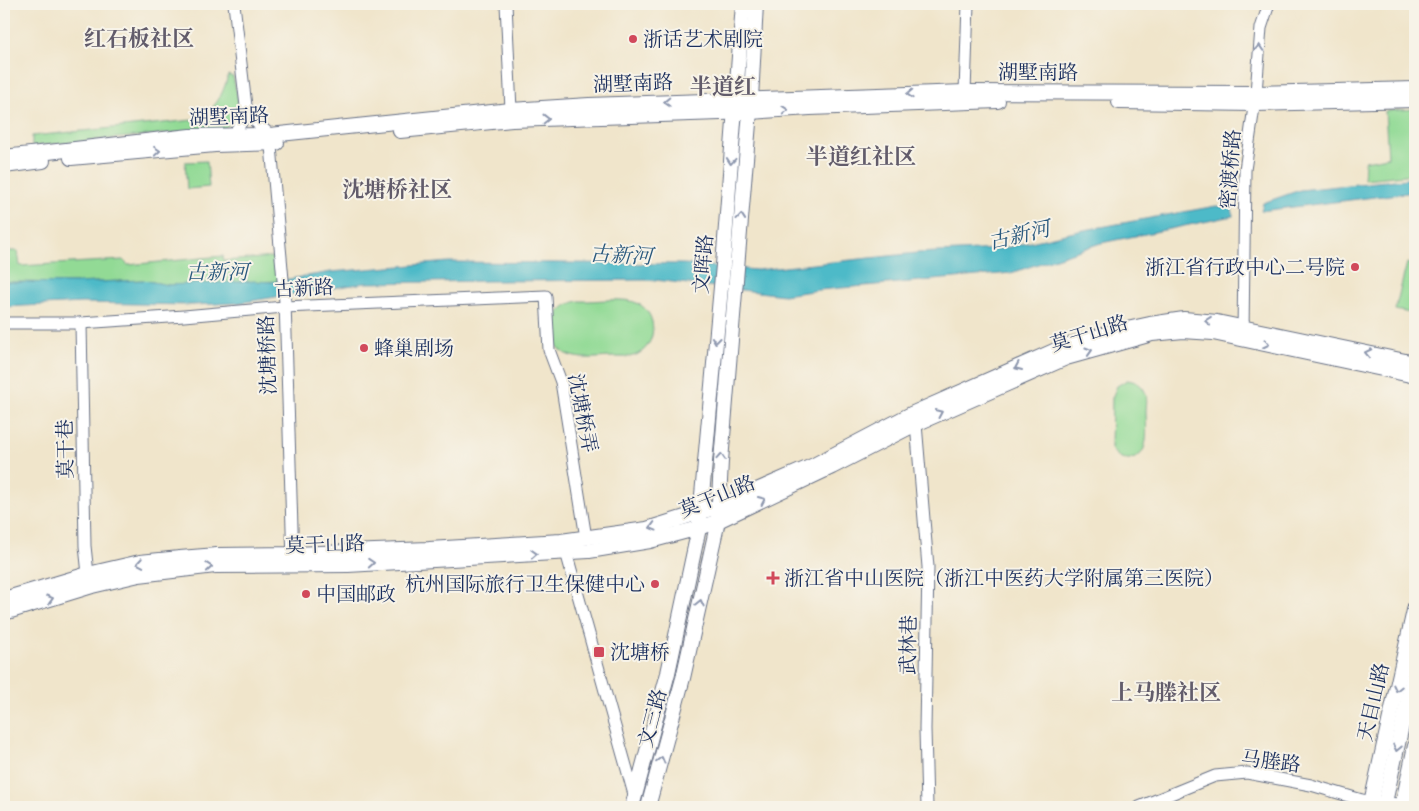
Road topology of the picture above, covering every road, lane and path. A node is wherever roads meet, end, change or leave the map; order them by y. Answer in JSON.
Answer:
{"nodes":[{"id":1,"x":234,"y":4,"type":"edge"},
{"id":2,"x":506,"y":4,"type":"edge"},
{"id":3,"x":743,"y":4,"type":"edge"},
{"id":4,"x":756,"y":4,"type":"edge"},
{"id":5,"x":968,"y":4,"type":"edge"},
{"id":6,"x":1270,"y":4,"type":"edge"},
{"id":7,"x":1415,"y":89,"type":"edge"},
{"id":8,"x":965,"y":92,"type":"junction"},
{"id":9,"x":1255,"y":99,"type":"junction"},
{"id":10,"x":1415,"y":100,"type":"edge"},
{"id":11,"x":246,"y":106,"type":"junction"},
{"id":12,"x":743,"y":106,"type":"junction"},
{"id":13,"x":511,"y":110,"type":"junction"},
{"id":14,"x":234,"y":135,"type":"junction"},
{"id":15,"x":271,"y":139,"type":"junction"},
{"id":16,"x":4,"y":157,"type":"edge"},
{"id":17,"x":4,"y":166,"type":"edge"},
{"id":18,"x":728,"y":291,"type":"junction"},
{"id":19,"x":546,"y":296,"type":"joint"},
{"id":20,"x":284,"y":304,"type":"junction"},
{"id":21,"x":4,"y":323,"type":"edge"},
{"id":22,"x":81,"y":323,"type":"junction"},
{"id":23,"x":1243,"y":333,"type":"junction"},
{"id":24,"x":1415,"y":363,"type":"edge"},
{"id":25,"x":1415,"y":376,"type":"edge"},
{"id":26,"x":916,"y":424,"type":"junction"},
{"id":27,"x":720,"y":506,"type":"junction"},
{"id":28,"x":699,"y":514,"type":"junction"},
{"id":29,"x":718,"y":521,"type":"junction"},
{"id":30,"x":699,"y":528,"type":"junction"},
{"id":31,"x":586,"y":538,"type":"junction"},
{"id":32,"x":566,"y":552,"type":"junction"},
{"id":33,"x":293,"y":560,"type":"junction"},
{"id":34,"x":88,"y":574,"type":"junction"},
{"id":35,"x":4,"y":599,"type":"edge"},
{"id":36,"x":1415,"y":606,"type":"edge"},
{"id":37,"x":4,"y":613,"type":"edge"},
{"id":38,"x":1415,"y":667,"type":"edge"},
{"id":39,"x":1415,"y":746,"type":"edge"},
{"id":40,"x":633,"y":803,"type":"edge"},
{"id":41,"x":1378,"y":805,"type":"edge"},
{"id":42,"x":1407,"y":805,"type":"edge"},
{"id":43,"x":648,"y":807,"type":"edge"},
{"id":44,"x":928,"y":807,"type":"edge"},
{"id":45,"x":1139,"y":807,"type":"edge"}],
"edges":[{"from":1,"to":11,"type":"street"},
{"from":2,"to":13,"type":"street"},
{"from":3,"to":12,"type":"main road","name":"文晖路"},
{"from":4,"to":12,"type":"main road","name":"文晖路"},
{"from":5,"to":8,"type":"street"},
{"from":9,"to":6,"type":"street","name":"密渡桥路","one_way":true},
{"from":7,"to":9,"type":"main road","name":"湖墅南路"},
{"from":8,"to":9,"type":"main road","name":"湖墅南路"},
{"from":8,"to":12,"type":"main road","name":"湖墅南路","one_way":true},
{"from":9,"to":10,"type":"main road","name":"湖墅南路"},
{"from":12,"to":9,"type":"main road","name":"湖墅南路","one_way":true},
{"from":9,"to":23,"type":"street","name":"密渡桥路"},
{"from":11,"to":14,"type":"street"},
{"from":11,"to":15,"type":"street"},
{"from":12,"to":13,"type":"main road","name":"湖墅南路","one_way":true},
{"from":15,"to":12,"type":"main road","name":"湖墅南路","one_way":true},
{"from":12,"to":18,"type":"main road","name":"文晖路"},
{"from":13,"to":15,"type":"main road","name":"湖墅南路"},
{"from":14,"to":15,"type":"main road","name":"湖墅南路"},
{"from":14,"to":16,"type":"main road","name":"湖墅南路"},
{"from":17,"to":15,"type":"main road","name":"湖墅南路","one_way":true},
{"from":15,"to":20,"type":"street","name":"沈塘桥路"},
{"from":27,"to":18,"type":"main road","name":"文晖路","one_way":true},
{"from":18,"to":28,"type":"main road","name":"文晖路","one_way":true},
{"from":19,"to":20,"type":"street","name":"古新路"},
{"from":19,"to":31,"type":"street","name":"沈塘桥弄"},
{"from":20,"to":22,"type":"street","name":"古新路"},
{"from":20,"to":33,"type":"street","name":"沈塘桥路"},
{"from":21,"to":22,"type":"street","name":"古新路"},
{"from":22,"to":34,"type":"street","name":"莫干巷"},
{"from":24,"to":23,"type":"main road","name":"莫干山路","one_way":true},
{"from":23,"to":25,"type":"main road","name":"莫干山路","one_way":true},
{"from":26,"to":23,"type":"main road","name":"莫干山路","one_way":true},
{"from":23,"to":27,"type":"main road","name":"莫干山路","one_way":true},
{"from":29,"to":26,"type":"main road","name":"莫干山路","one_way":true},
{"from":26,"to":44,"type":"street","name":"武林巷"},
{"from":27,"to":28,"type":"main road","name":"莫干山路"},
{"from":27,"to":29,"type":"main road","name":"文晖路"},
{"from":28,"to":30,"type":"main road","name":"文晖路"},
{"from":28,"to":31,"type":"main road","name":"莫干山路","one_way":true},
{"from":29,"to":30,"type":"main road","name":"莫干山路"},
{"from":43,"to":29,"type":"main road","name":"文三路","one_way":true},
{"from":30,"to":32,"type":"main road","name":"莫干山路"},
{"from":30,"to":40,"type":"main road","name":"文三路"},
{"from":31,"to":33,"type":"main road","name":"莫干山路"},
{"from":33,"to":32,"type":"main road","name":"莫干山路","one_way":true},
{"from":32,"to":40,"type":"street"},
{"from":33,"to":34,"type":"main road","name":"莫干山路","one_way":true},
{"from":37,"to":33,"type":"main road","name":"莫干山路","one_way":true},
{"from":34,"to":35,"type":"main road","name":"莫干山路"},
{"from":36,"to":41,"type":"main road","name":"天目山路","one_way":true},
{"from":38,"to":41,"type":"main road","name":"天目山路","one_way":true},
{"from":39,"to":42,"type":"main road"},
{"from":41,"to":42,"type":"street","name":"马塍路"},
{"from":41,"to":45,"type":"street","name":"马塍路"}]}
